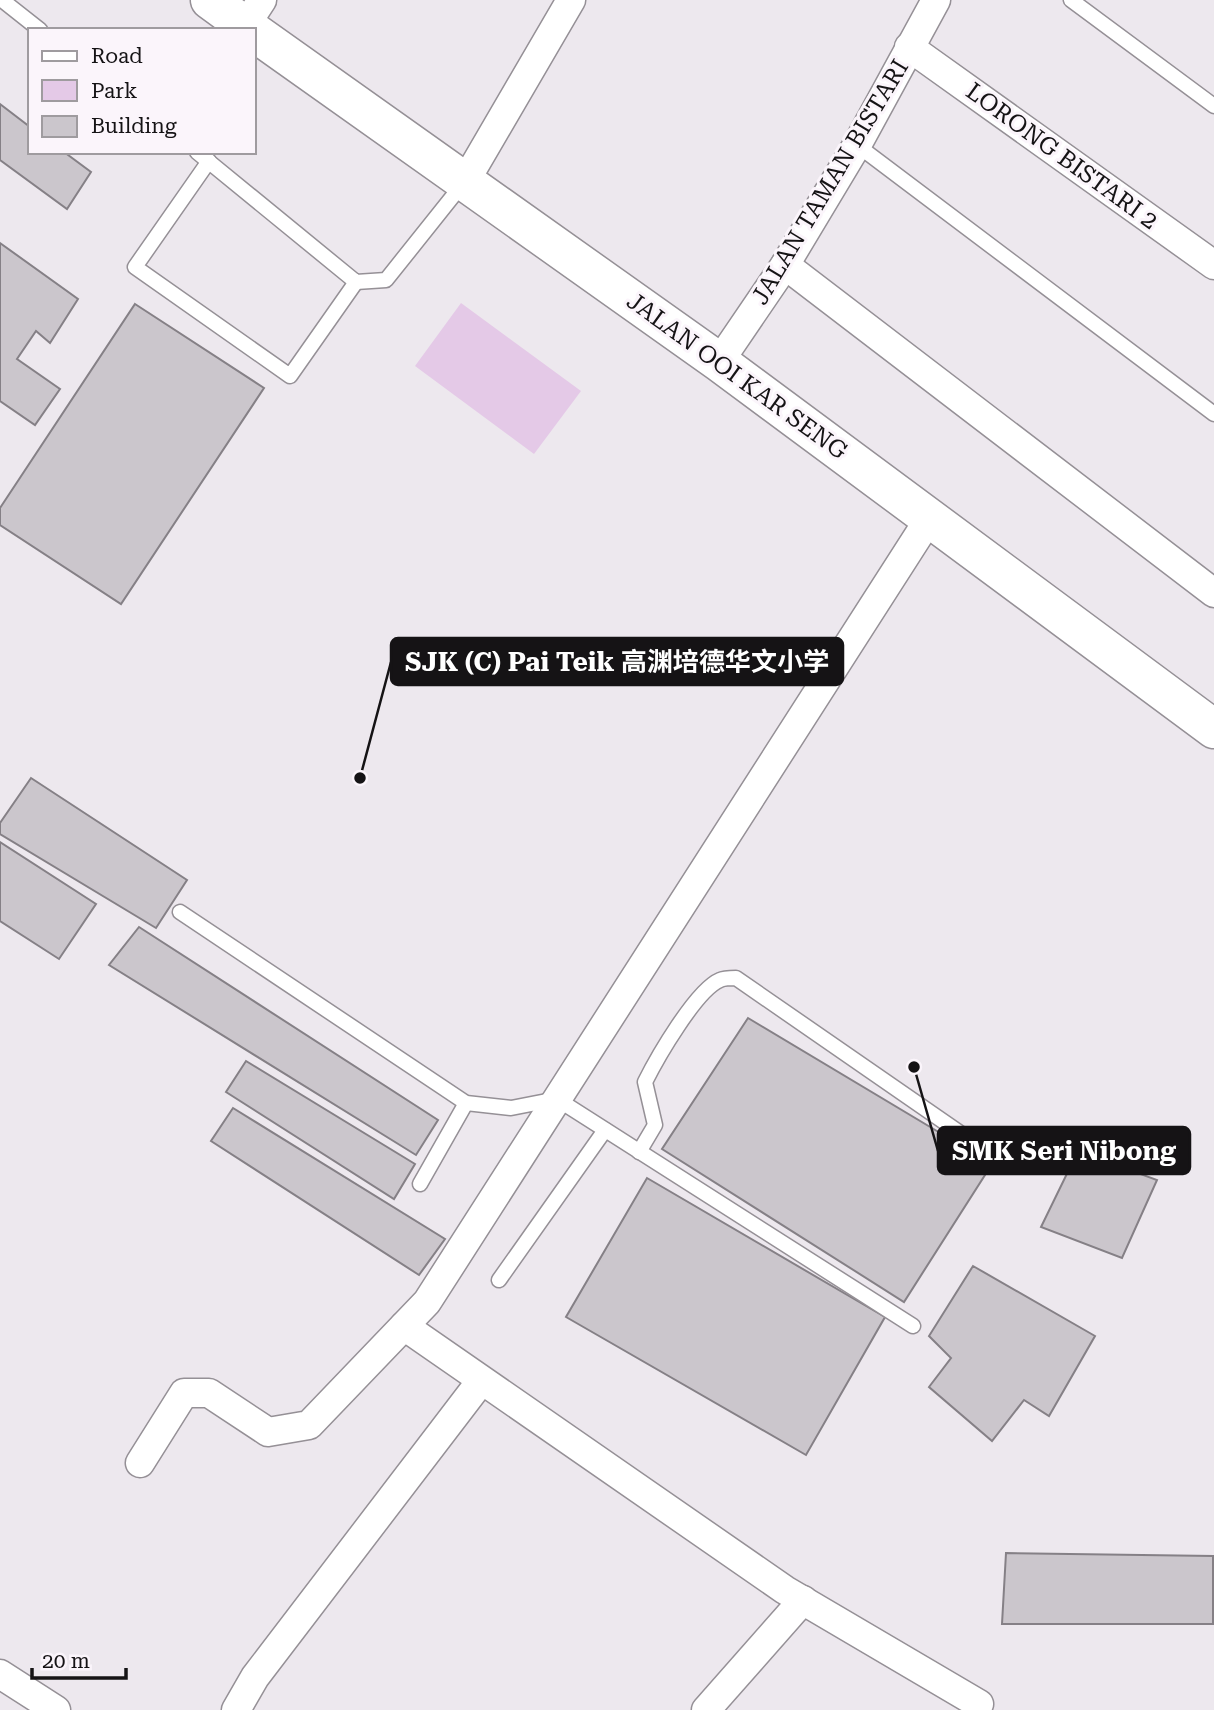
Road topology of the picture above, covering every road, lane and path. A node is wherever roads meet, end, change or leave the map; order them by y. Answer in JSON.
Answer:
{"nodes":[{"id":1,"x":2,"y":0,"type":"edge"},
{"id":2,"x":210,"y":0,"type":"edge"},
{"id":3,"x":571,"y":0,"type":"edge"},
{"id":4,"x":936,"y":0,"type":"edge"},
{"id":5,"x":1071,"y":0,"type":"edge"},
{"id":6,"x":253,"y":22,"type":"edge"},
{"id":7,"x":37,"y":28,"type":"edge"},
{"id":8,"x":909,"y":47,"type":"junction"},
{"id":9,"x":1214,"y":106,"type":"edge"},
{"id":10,"x":857,"y":145,"type":"junction"},
{"id":11,"x":203,"y":157,"type":"edge"},
{"id":12,"x":466,"y":180,"type":"junction"},
{"id":13,"x":785,"y":265,"type":"junction"},
{"id":14,"x":1214,"y":265,"type":"edge"},
{"id":15,"x":356,"y":282,"type":"junction"},
{"id":16,"x":719,"y":362,"type":"junction"},
{"id":17,"x":1214,"y":414,"type":"edge"},
{"id":18,"x":931,"y":516,"type":"junction"},
{"id":19,"x":1214,"y":593,"type":"edge"},
{"id":20,"x":1214,"y":729,"type":"edge"},
{"id":21,"x":180,"y":912,"type":"dead end"},
{"id":22,"x":557,"y":1099,"type":"junction"},
{"id":23,"x":466,"y":1102,"type":"junction"},
{"id":24,"x":605,"y":1130,"type":"junction"},
{"id":25,"x":639,"y":1152,"type":"junction"},
{"id":26,"x":1002,"y":1162,"type":"dead end"},
{"id":27,"x":420,"y":1184,"type":"dead end"},
{"id":28,"x":499,"y":1280,"type":"dead end"},
{"id":29,"x":404,"y":1326,"type":"junction"},
{"id":30,"x":913,"y":1326,"type":"dead end"},
{"id":31,"x":481,"y":1381,"type":"junction"},
{"id":32,"x":140,"y":1463,"type":"dead end"},
{"id":33,"x":803,"y":1600,"type":"junction"},
{"id":34,"x":0,"y":1674,"type":"edge"},
{"id":35,"x":979,"y":1704,"type":"dead end"},
{"id":36,"x":56,"y":1710,"type":"edge"},
{"id":37,"x":236,"y":1710,"type":"edge"},
{"id":38,"x":706,"y":1710,"type":"edge"}],
"edges":[{"from":1,"to":7,"type":"lane"},
{"from":2,"to":6,"type":"main road","name":"JALAN OOI KAR SENG"},
{"from":3,"to":12,"type":"street"},
{"from":4,"to":8,"type":"street","name":"JALAN TAMAN BISTARI"},
{"from":5,"to":9,"type":"lane"},
{"from":6,"to":12,"type":"main road","name":"JALAN OOI KAR SENG"},
{"from":8,"to":10,"type":"street","name":"JALAN TAMAN BISTARI"},
{"from":8,"to":14,"type":"street","name":"LORONG BISTARI 2"},
{"from":10,"to":13,"type":"street","name":"JALAN TAMAN BISTARI"},
{"from":10,"to":17,"type":"lane"},
{"from":11,"to":15,"type":"lane"},
{"from":11,"to":15,"type":"lane"},
{"from":12,"to":15,"type":"lane"},
{"from":12,"to":16,"type":"main road","name":"JALAN OOI KAR SENG"},
{"from":13,"to":16,"type":"street","name":"JALAN TAMAN BISTARI"},
{"from":13,"to":19,"type":"street"},
{"from":16,"to":18,"type":"main road","name":"JALAN OOI KAR SENG"},
{"from":18,"to":20,"type":"main road","name":"JALAN OOI KAR SENG"},
{"from":18,"to":22,"type":"street"},
{"from":21,"to":23,"type":"lane"},
{"from":22,"to":23,"type":"lane"},
{"from":22,"to":24,"type":"lane"},
{"from":22,"to":29,"type":"street"},
{"from":23,"to":27,"type":"lane"},
{"from":24,"to":25,"type":"lane"},
{"from":24,"to":28,"type":"lane"},
{"from":25,"to":26,"type":"lane"},
{"from":25,"to":30,"type":"lane"},
{"from":29,"to":31,"type":"street"},
{"from":29,"to":32,"type":"street"},
{"from":31,"to":33,"type":"street"},
{"from":31,"to":37,"type":"street"},
{"from":33,"to":35,"type":"street"},
{"from":33,"to":38,"type":"street"},
{"from":34,"to":36,"type":"street"}]}
